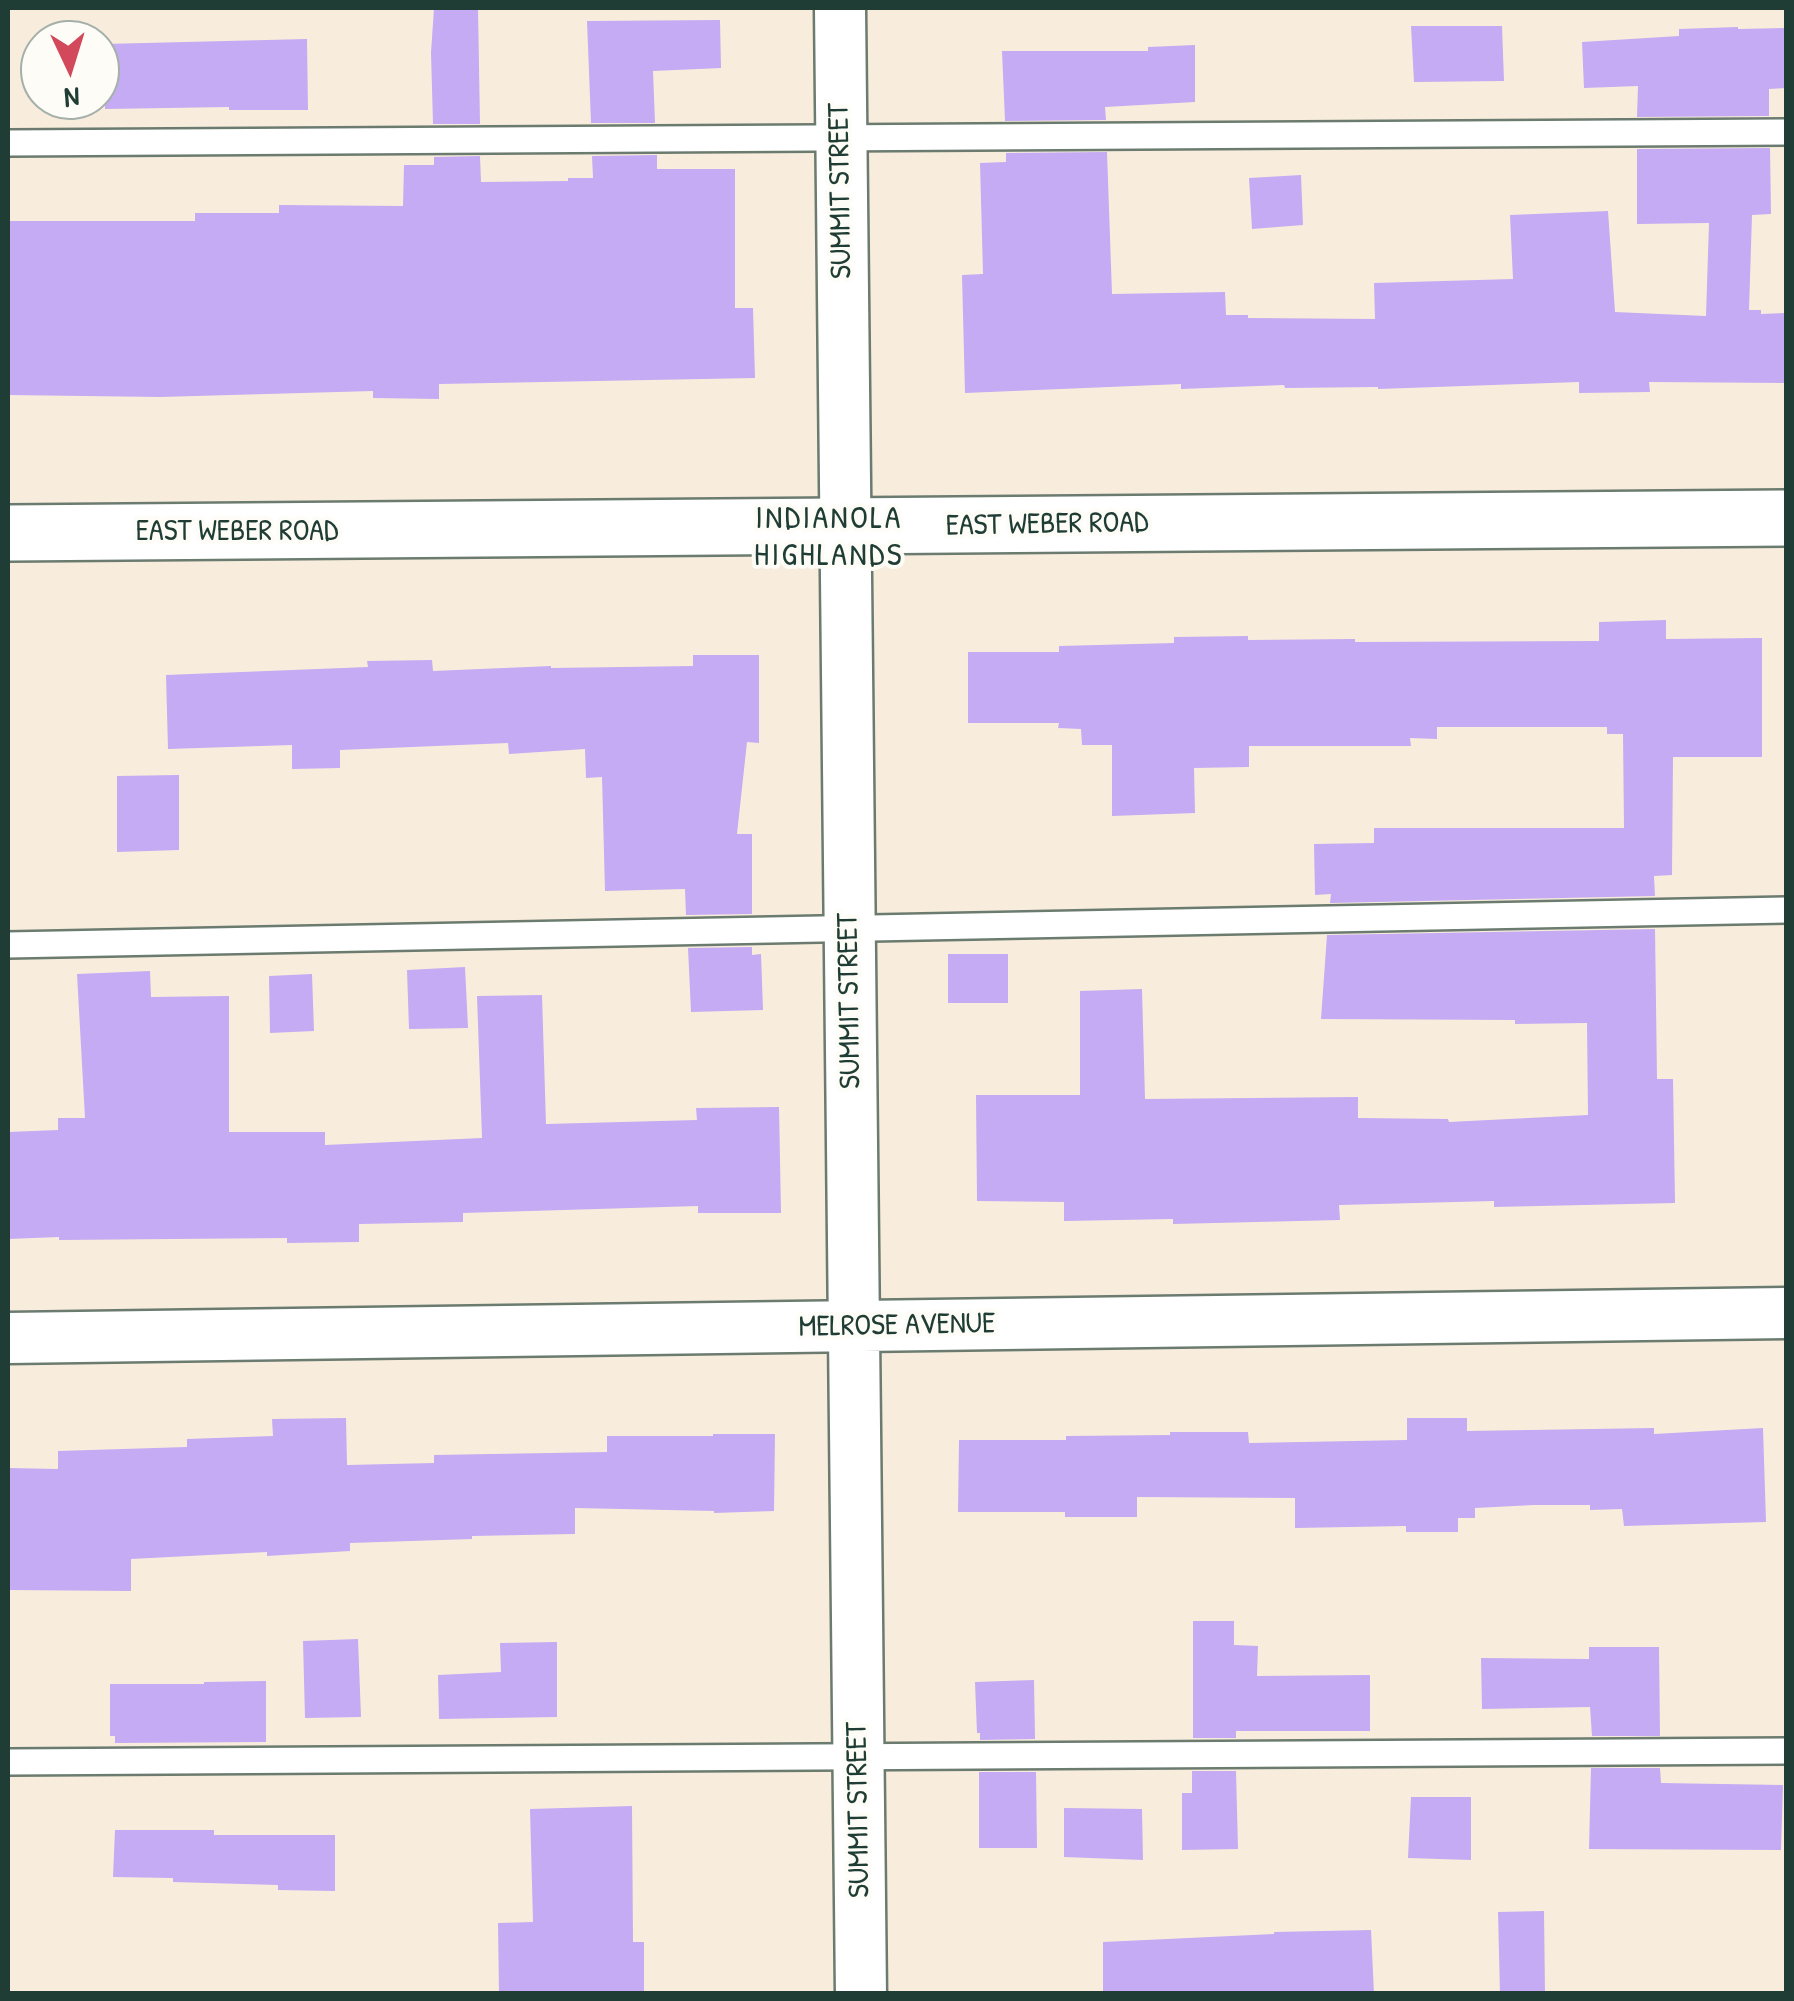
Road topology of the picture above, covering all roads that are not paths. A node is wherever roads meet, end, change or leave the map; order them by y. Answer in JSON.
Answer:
{"nodes":[{"id":1,"x":840,"y":8,"type":"edge"},
{"id":2,"x":1786,"y":132,"type":"edge"},
{"id":3,"x":841,"y":138,"type":"junction"},
{"id":4,"x":8,"y":143,"type":"edge"},
{"id":5,"x":1786,"y":518,"type":"edge"},
{"id":6,"x":844,"y":527,"type":"junction"},
{"id":7,"x":8,"y":534,"type":"edge"},
{"id":8,"x":1786,"y":910,"type":"edge"},
{"id":9,"x":849,"y":928,"type":"junction"},
{"id":10,"x":8,"y":945,"type":"edge"},
{"id":11,"x":1786,"y":1312,"type":"edge"},
{"id":12,"x":854,"y":1326,"type":"junction"},
{"id":13,"x":8,"y":1338,"type":"edge"},
{"id":14,"x":1786,"y":1751,"type":"edge"},
{"id":15,"x":858,"y":1757,"type":"junction"},
{"id":16,"x":8,"y":1762,"type":"edge"},
{"id":17,"x":861,"y":1994,"type":"edge"}],
"edges":[{"from":1,"to":3,"type":"street","name":"SUMMIT STREET"},
{"from":2,"to":3,"type":"lane"},
{"from":3,"to":4,"type":"lane"},
{"from":3,"to":6,"type":"street","name":"SUMMIT STREET"},
{"from":5,"to":6,"type":"street","name":"EAST WEBER ROAD"},
{"from":6,"to":7,"type":"street","name":"EAST WEBER ROAD"},
{"from":6,"to":9,"type":"street","name":"SUMMIT STREET"},
{"from":8,"to":9,"type":"lane"},
{"from":9,"to":10,"type":"lane"},
{"from":9,"to":12,"type":"street","name":"SUMMIT STREET"},
{"from":11,"to":12,"type":"street","name":"MELROSE AVENUE"},
{"from":12,"to":13,"type":"street","name":"MELROSE AVENUE"},
{"from":12,"to":15,"type":"street","name":"SUMMIT STREET"},
{"from":14,"to":15,"type":"lane"},
{"from":15,"to":16,"type":"lane"},
{"from":15,"to":17,"type":"street","name":"SUMMIT STREET"}]}
